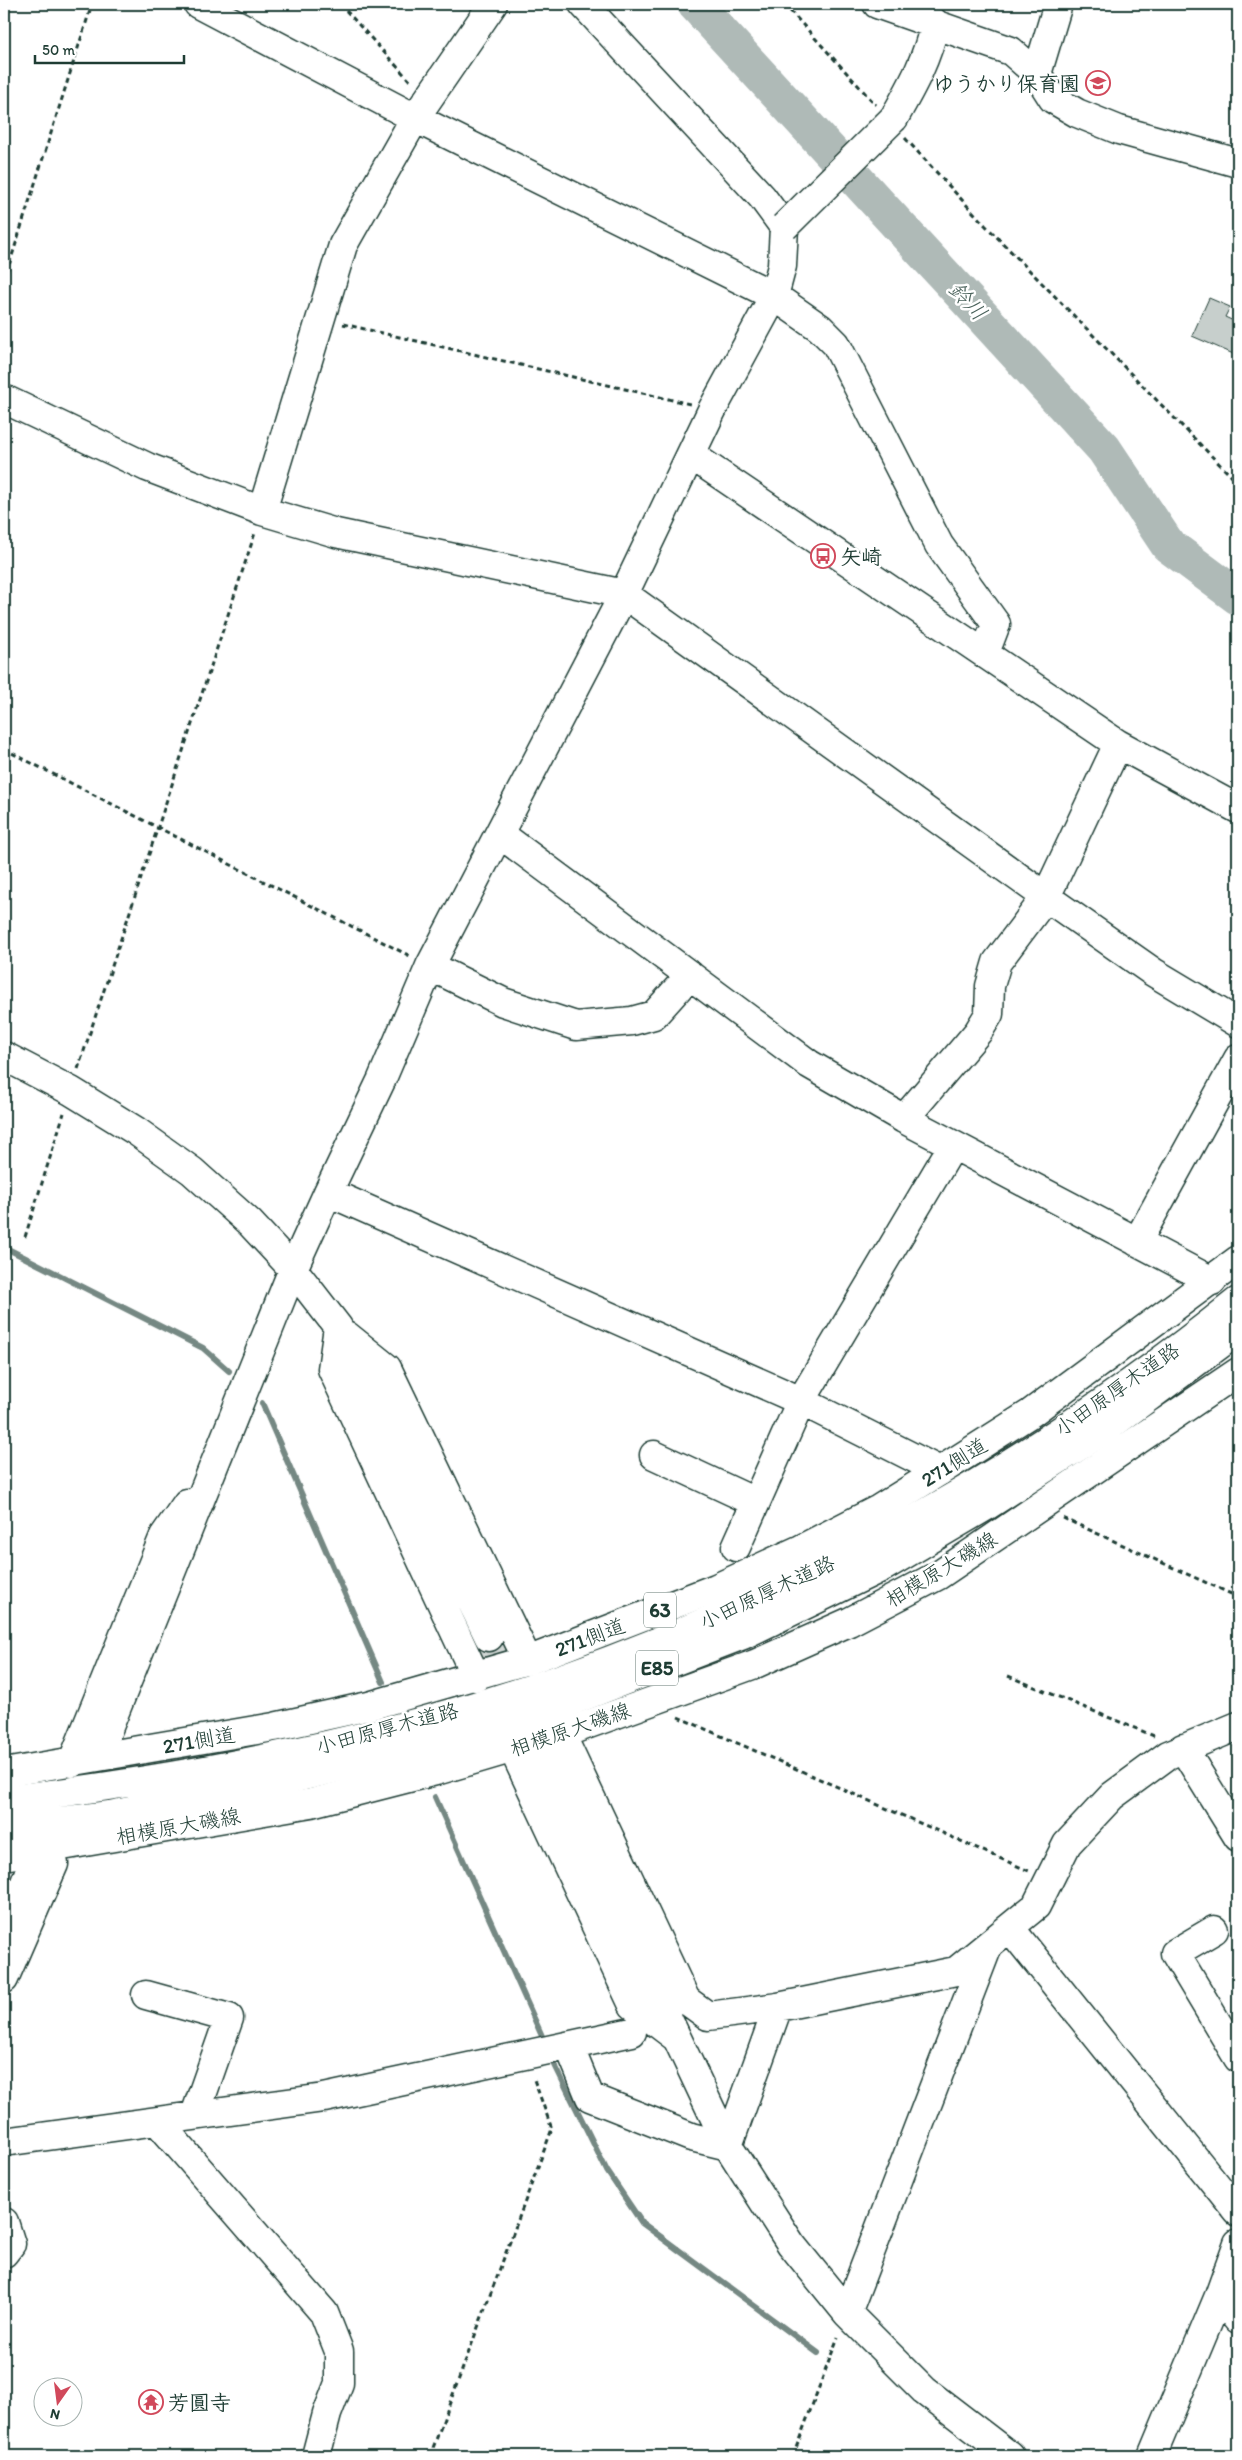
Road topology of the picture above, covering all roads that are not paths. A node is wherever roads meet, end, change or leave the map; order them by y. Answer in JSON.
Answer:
{"nodes":[{"id":1,"x":198,"y":4,"type":"edge"},
{"id":2,"x":493,"y":4,"type":"edge"},
{"id":3,"x":583,"y":4,"type":"edge"},
{"id":4,"x":877,"y":4,"type":"edge"},
{"id":5,"x":1058,"y":4,"type":"edge"},
{"id":6,"x":935,"y":23,"type":"junction"},
{"id":7,"x":1037,"y":74,"type":"junction"},
{"id":8,"x":421,"y":109,"type":"junction"},
{"id":9,"x":1238,"y":163,"type":"edge"},
{"id":10,"x":784,"y":227,"type":"junction"},
{"id":11,"x":774,"y":296,"type":"junction"},
{"id":12,"x":4,"y":399,"type":"edge"},
{"id":13,"x":691,"y":456,"type":"junction"},
{"id":14,"x":262,"y":512,"type":"junction"},
{"id":15,"x":624,"y":594,"type":"junction"},
{"id":16,"x":985,"y":653,"type":"junction"},
{"id":17,"x":1118,"y":744,"type":"junction"},
{"id":18,"x":1238,"y":809,"type":"edge"},
{"id":19,"x":500,"y":834,"type":"junction"},
{"id":20,"x":1046,"y":897,"type":"junction"},
{"id":21,"x":430,"y":966,"type":"junction"},
{"id":22,"x":690,"y":975,"type":"junction"},
{"id":23,"x":1238,"y":1023,"type":"edge"},
{"id":24,"x":4,"y":1056,"type":"edge"},
{"id":25,"x":1238,"y":1059,"type":"edge"},
{"id":26,"x":904,"y":1119,"type":"junction"},
{"id":27,"x":953,"y":1145,"type":"junction"},
{"id":28,"x":328,"y":1192,"type":"junction"},
{"id":29,"x":1137,"y":1242,"type":"junction"},
{"id":30,"x":1238,"y":1260,"type":"edge"},
{"id":31,"x":293,"y":1269,"type":"junction"},
{"id":32,"x":1212,"y":1281,"type":"junction"},
{"id":33,"x":1238,"y":1301,"type":"edge"},
{"id":34,"x":338,"y":1327,"type":"junction"},
{"id":35,"x":1238,"y":1331,"type":"edge"},
{"id":36,"x":1238,"y":1372,"type":"edge"},
{"id":37,"x":800,"y":1401,"type":"junction"},
{"id":38,"x":654,"y":1454,"type":"dead end"},
{"id":39,"x":213,"y":1466,"type":"junction"},
{"id":40,"x":940,"y":1471,"type":"junction"},
{"id":41,"x":755,"y":1502,"type":"junction"},
{"id":42,"x":736,"y":1547,"type":"dead end"},
{"id":43,"x":489,"y":1637,"type":"tunnel mouth"},
{"id":44,"x":522,"y":1650,"type":"junction"},
{"id":45,"x":465,"y":1651,"type":"junction"},
{"id":46,"x":476,"y":1677,"type":"junction"},
{"id":47,"x":1238,"y":1726,"type":"edge"},
{"id":48,"x":104,"y":1739,"type":"dead end"},
{"id":49,"x":566,"y":1745,"type":"junction"},
{"id":50,"x":1183,"y":1748,"type":"junction"},
{"id":51,"x":513,"y":1749,"type":"junction"},
{"id":52,"x":72,"y":1763,"type":"junction"},
{"id":53,"x":4,"y":1773,"type":"edge"},
{"id":54,"x":526,"y":1775,"type":"junction"},
{"id":55,"x":554,"y":1778,"type":"dead end"},
{"id":56,"x":4,"y":1800,"type":"edge"},
{"id":57,"x":4,"y":1828,"type":"edge"},
{"id":58,"x":1238,"y":1837,"type":"edge"},
{"id":59,"x":4,"y":1856,"type":"edge"},
{"id":60,"x":45,"y":1857,"type":"junction"},
{"id":61,"x":1010,"y":1928,"type":"junction"},
{"id":62,"x":1214,"y":1930,"type":"dead end"},
{"id":63,"x":4,"y":1937,"type":"edge"},
{"id":64,"x":988,"y":1946,"type":"junction"},
{"id":65,"x":4,"y":1979,"type":"edge"},
{"id":66,"x":146,"y":1995,"type":"dead end"},
{"id":67,"x":778,"y":2007,"type":"junction"},
{"id":68,"x":632,"y":2032,"type":"dead end"},
{"id":69,"x":678,"y":2039,"type":"junction"},
{"id":70,"x":547,"y":2051,"type":"junction"},
{"id":71,"x":1238,"y":2058,"type":"edge"},
{"id":72,"x":195,"y":2115,"type":"junction"},
{"id":73,"x":158,"y":2122,"type":"junction"},
{"id":74,"x":4,"y":2142,"type":"edge"},
{"id":75,"x":728,"y":2146,"type":"junction"},
{"id":76,"x":1238,"y":2212,"type":"edge"},
{"id":77,"x":4,"y":2222,"type":"edge"},
{"id":78,"x":1238,"y":2243,"type":"edge"},
{"id":79,"x":4,"y":2253,"type":"edge"},
{"id":80,"x":1219,"y":2296,"type":"junction"},
{"id":81,"x":847,"y":2313,"type":"junction"},
{"id":82,"x":1238,"y":2320,"type":"edge"},
{"id":83,"x":316,"y":2456,"type":"edge"},
{"id":84,"x":1010,"y":2456,"type":"edge"},
{"id":85,"x":1152,"y":2456,"type":"edge"}],
"edges":[{"from":1,"to":8,"type":"main road"},
{"from":2,"to":8,"type":"main road"},
{"from":3,"to":10,"type":"main road"},
{"from":4,"to":6,"type":"main road"},
{"from":5,"to":7,"type":"main road"},
{"from":6,"to":7,"type":"main road"},
{"from":6,"to":10,"type":"main road","bridge":true},
{"from":7,"to":9,"type":"main road"},
{"from":8,"to":11,"type":"main road"},
{"from":8,"to":14,"type":"main road"},
{"from":10,"to":11,"type":"main road"},
{"from":11,"to":13,"type":"main road"},
{"from":11,"to":16,"type":"main road"},
{"from":12,"to":14,"type":"main road"},
{"from":13,"to":15,"type":"main road"},
{"from":13,"to":16,"type":"main road"},
{"from":14,"to":15,"type":"main road"},
{"from":15,"to":19,"type":"main road"},
{"from":15,"to":20,"type":"main road"},
{"from":16,"to":17,"type":"main road"},
{"from":17,"to":18,"type":"main road"},
{"from":17,"to":20,"type":"main road"},
{"from":19,"to":21,"type":"main road"},
{"from":19,"to":22,"type":"main road"},
{"from":20,"to":23,"type":"main road"},
{"from":20,"to":26,"type":"main road"},
{"from":21,"to":22,"type":"main road"},
{"from":21,"to":28,"type":"main road"},
{"from":22,"to":26,"type":"main road"},
{"from":24,"to":31,"type":"main road"},
{"from":25,"to":29,"type":"main road"},
{"from":26,"to":27,"type":"main road"},
{"from":27,"to":29,"type":"main road"},
{"from":27,"to":37,"type":"main road"},
{"from":28,"to":31,"type":"main road"},
{"from":28,"to":37,"type":"main road"},
{"from":29,"to":32,"type":"main road"},
{"from":30,"to":32,"type":"main road","name":"271側道","number":"63"},
{"from":31,"to":34,"type":"main road"},
{"from":31,"to":39,"type":"main road"},
{"from":32,"to":40,"type":"main road","name":"271側道","number":"63"},
{"from":33,"to":56,"type":"main road","name":"小田原厚木道路","number":"E85"},
{"from":34,"to":43,"type":"main road"},
{"from":34,"to":44,"type":"main road"},
{"from":34,"to":45,"type":"main road"},
{"from":35,"to":57,"type":"main road","name":"小田原厚木道路","number":"E85"},
{"from":36,"to":49,"type":"main road","name":"相模原大磯線"},
{"from":37,"to":40,"type":"main road"},
{"from":37,"to":41,"type":"main road"},
{"from":38,"to":41,"type":"main road"},
{"from":39,"to":48,"type":"main road"},
{"from":39,"to":52,"type":"main road"},
{"from":40,"to":44,"type":"main road","name":"271側道","number":"63"},
{"from":41,"to":42,"type":"main road"},
{"from":44,"to":45,"type":"main road"},
{"from":44,"to":46,"type":"main road","name":"271側道","number":"63"},
{"from":45,"to":46,"type":"main road"},
{"from":46,"to":52,"type":"main road","name":"271側道","number":"63"},
{"from":47,"to":50,"type":"main road"},
{"from":49,"to":51,"type":"main road","name":"相模原大磯線"},
{"from":49,"to":54,"type":"main road"},
{"from":49,"to":67,"type":"main road"},
{"from":50,"to":58,"type":"main road"},
{"from":50,"to":61,"type":"main road"},
{"from":51,"to":54,"type":"main road"},
{"from":51,"to":60,"type":"main road","name":"相模原大磯線"},
{"from":52,"to":53,"type":"main road","name":"271側道","number":"63"},
{"from":54,"to":69,"type":"main road"},
{"from":55,"to":69,"type":"main road"},
{"from":59,"to":60,"type":"main road","name":"相模原大磯線"},
{"from":60,"to":63,"type":"main road"},
{"from":60,"to":65,"type":"main road"},
{"from":61,"to":64,"type":"main road"},
{"from":61,"to":76,"type":"main road"},
{"from":62,"to":71,"type":"main road"},
{"from":64,"to":67,"type":"main road"},
{"from":64,"to":81,"type":"main road"},
{"from":66,"to":72,"type":"main road"},
{"from":67,"to":75,"type":"main road"},
{"from":68,"to":70,"type":"main road"},
{"from":69,"to":75,"type":"main road"},
{"from":70,"to":72,"type":"main road"},
{"from":70,"to":75,"type":"main road"},
{"from":72,"to":73,"type":"main road"},
{"from":73,"to":74,"type":"main road"},
{"from":73,"to":83,"type":"main road"},
{"from":75,"to":81,"type":"main road"},
{"from":77,"to":79,"type":"main road"},
{"from":78,"to":80,"type":"main road"},
{"from":80,"to":82,"type":"main road"},
{"from":80,"to":85,"type":"main road"},
{"from":81,"to":84,"type":"main road"}]}
